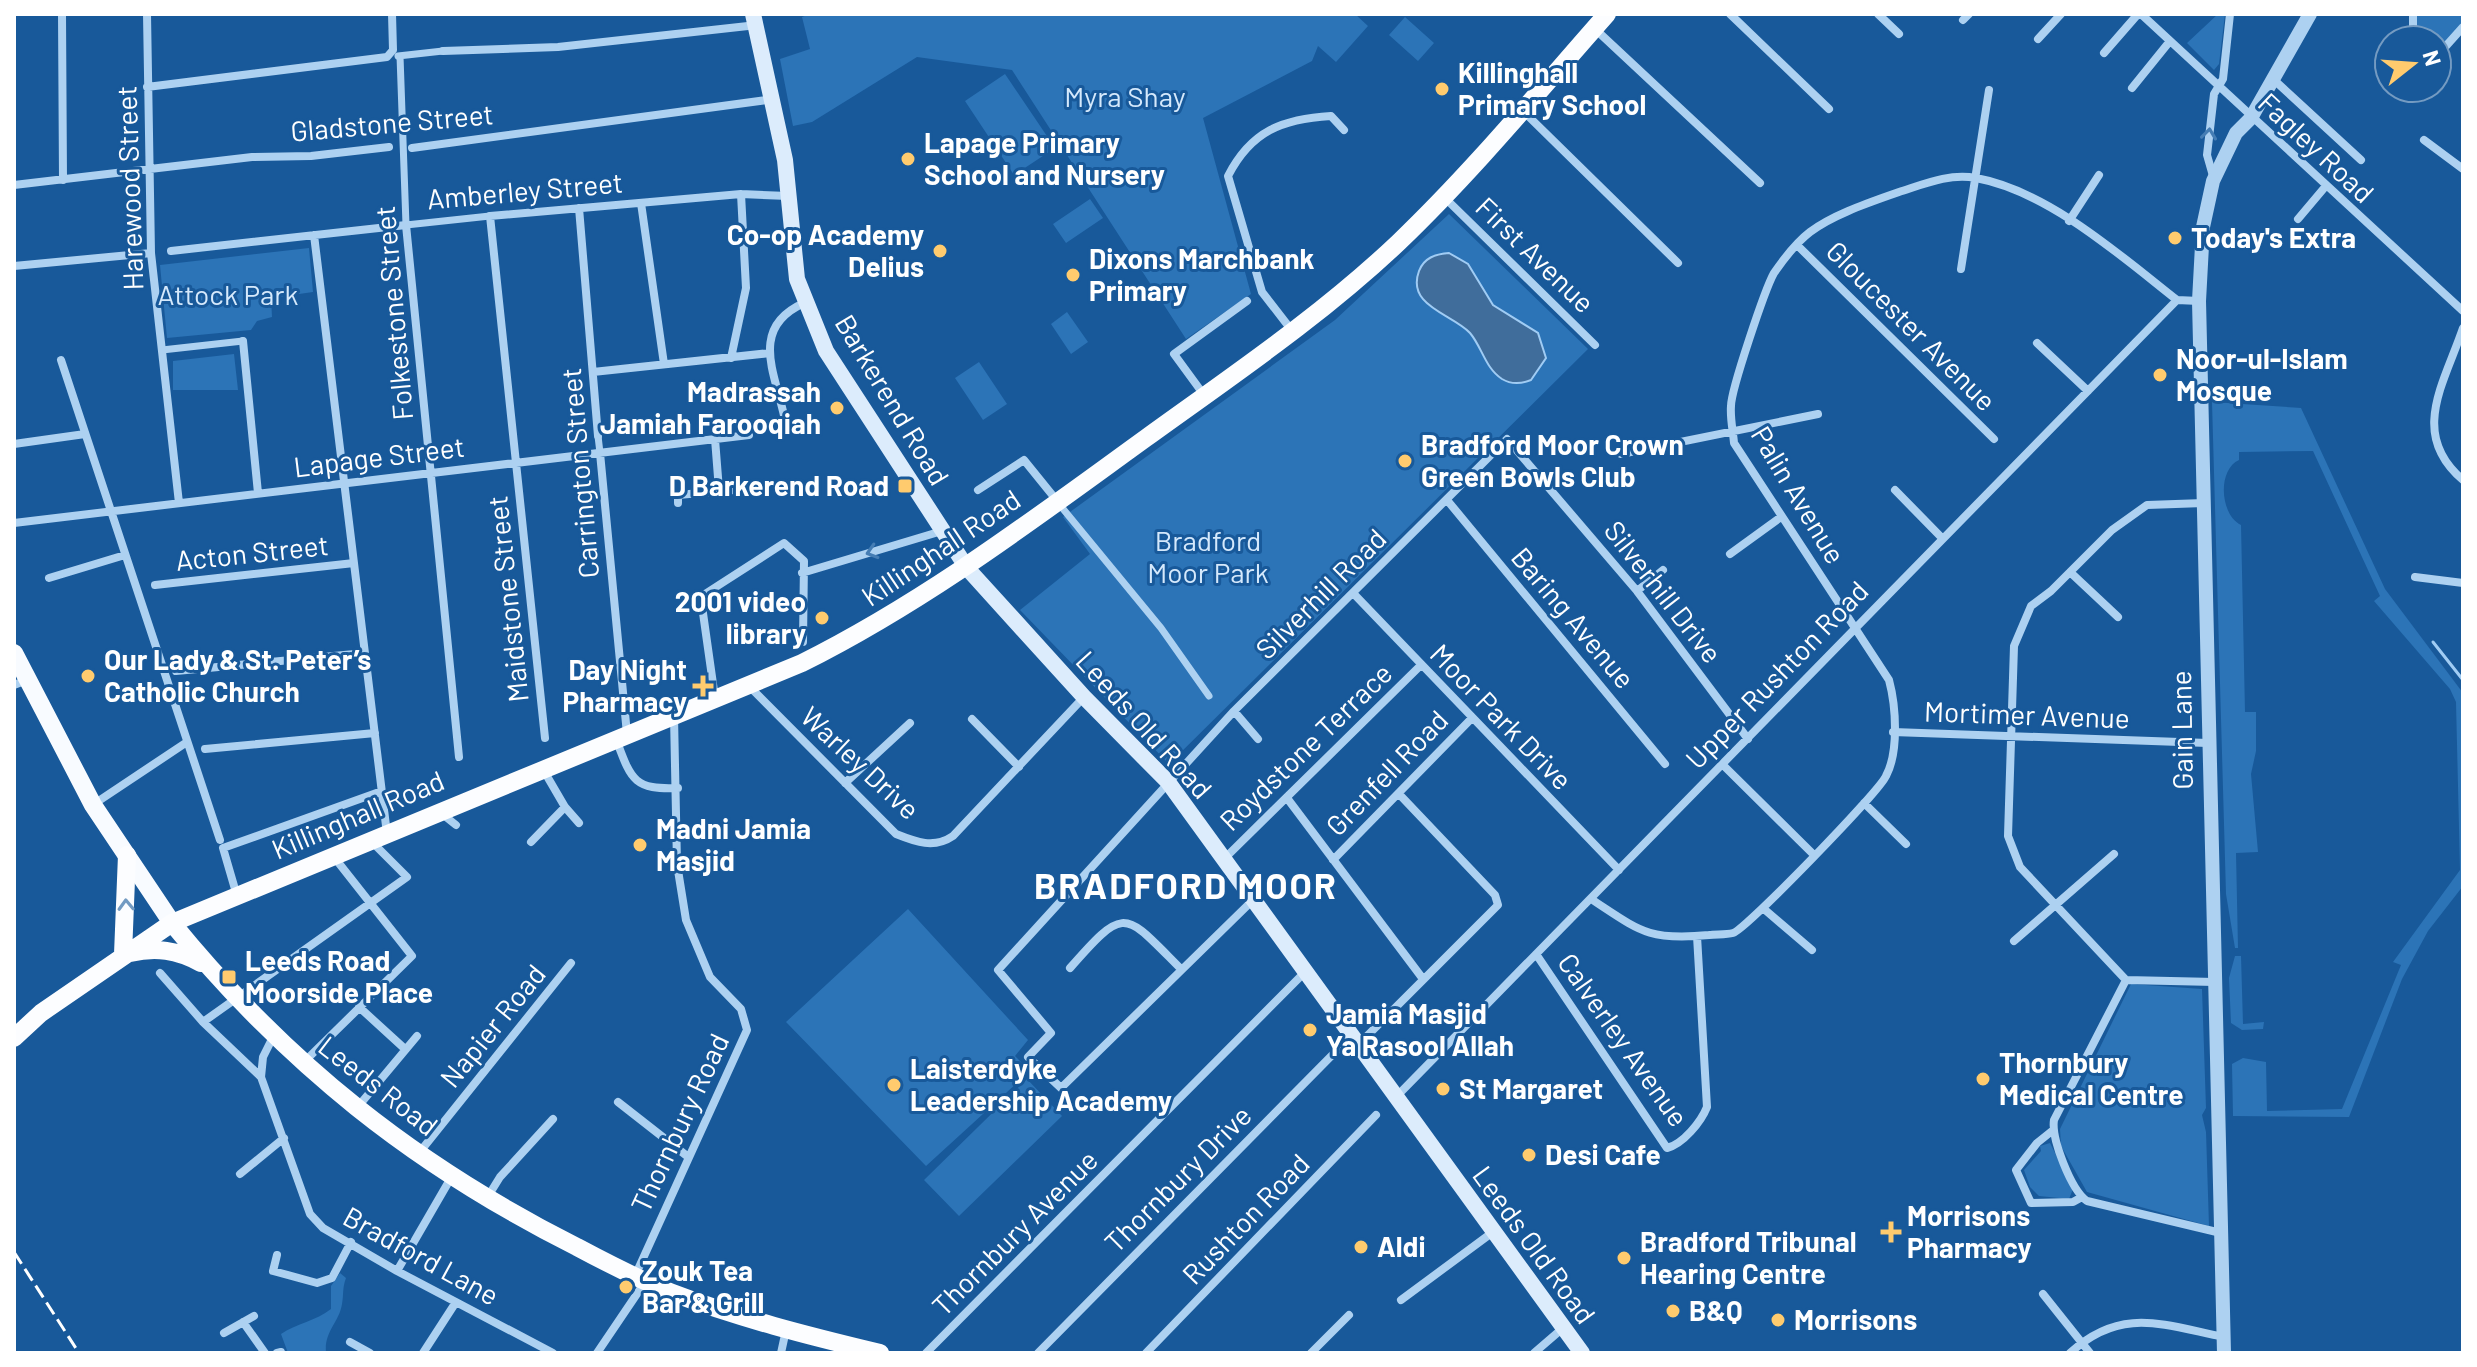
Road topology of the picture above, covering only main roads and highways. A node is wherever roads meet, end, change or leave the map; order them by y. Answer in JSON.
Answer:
{"nodes":[{"id":1,"x":1607,"y":14,"type":"edge"},
{"id":2,"x":755,"y":20,"type":"edge"},
{"id":3,"x":967,"y":568,"type":"junction"},
{"id":4,"x":14,"y":653,"type":"edge"},
{"id":5,"x":20,"y":682,"type":"edge"},
{"id":6,"x":127,"y":855,"type":"junction"},
{"id":7,"x":172,"y":923,"type":"junction"},
{"id":8,"x":123,"y":954,"type":"junction"},
{"id":9,"x":208,"y":966,"type":"junction"},
{"id":10,"x":14,"y":1038,"type":"edge"},
{"id":11,"x":880,"y":1353,"type":"edge"},
{"id":12,"x":1582,"y":1353,"type":"edge"}],
"edges":[{"from":1,"to":3,"type":"highway","name":"Killinghall Road"},
{"from":2,"to":3,"type":"main road","name":"Barkerend Road"},
{"from":3,"to":7,"type":"highway","name":"Killinghall Road"},
{"from":3,"to":12,"type":"main road","name":"Leeds Old Road"},
{"from":4,"to":5,"type":"main road","name":"Leeds Road"},
{"from":5,"to":6,"type":"main road","name":"Leeds Road"},
{"from":6,"to":7,"type":"main road","name":"Leeds Road"},
{"from":8,"to":6,"type":"highway","one_way":true},
{"from":7,"to":8,"type":"highway","name":"Killinghall Road"},
{"from":7,"to":9,"type":"highway","name":"Leeds Road"},
{"from":8,"to":9,"type":"highway"},
{"from":8,"to":10,"type":"highway","name":"Killinghall Road"},
{"from":9,"to":11,"type":"highway","name":"Leeds Road"}]}
